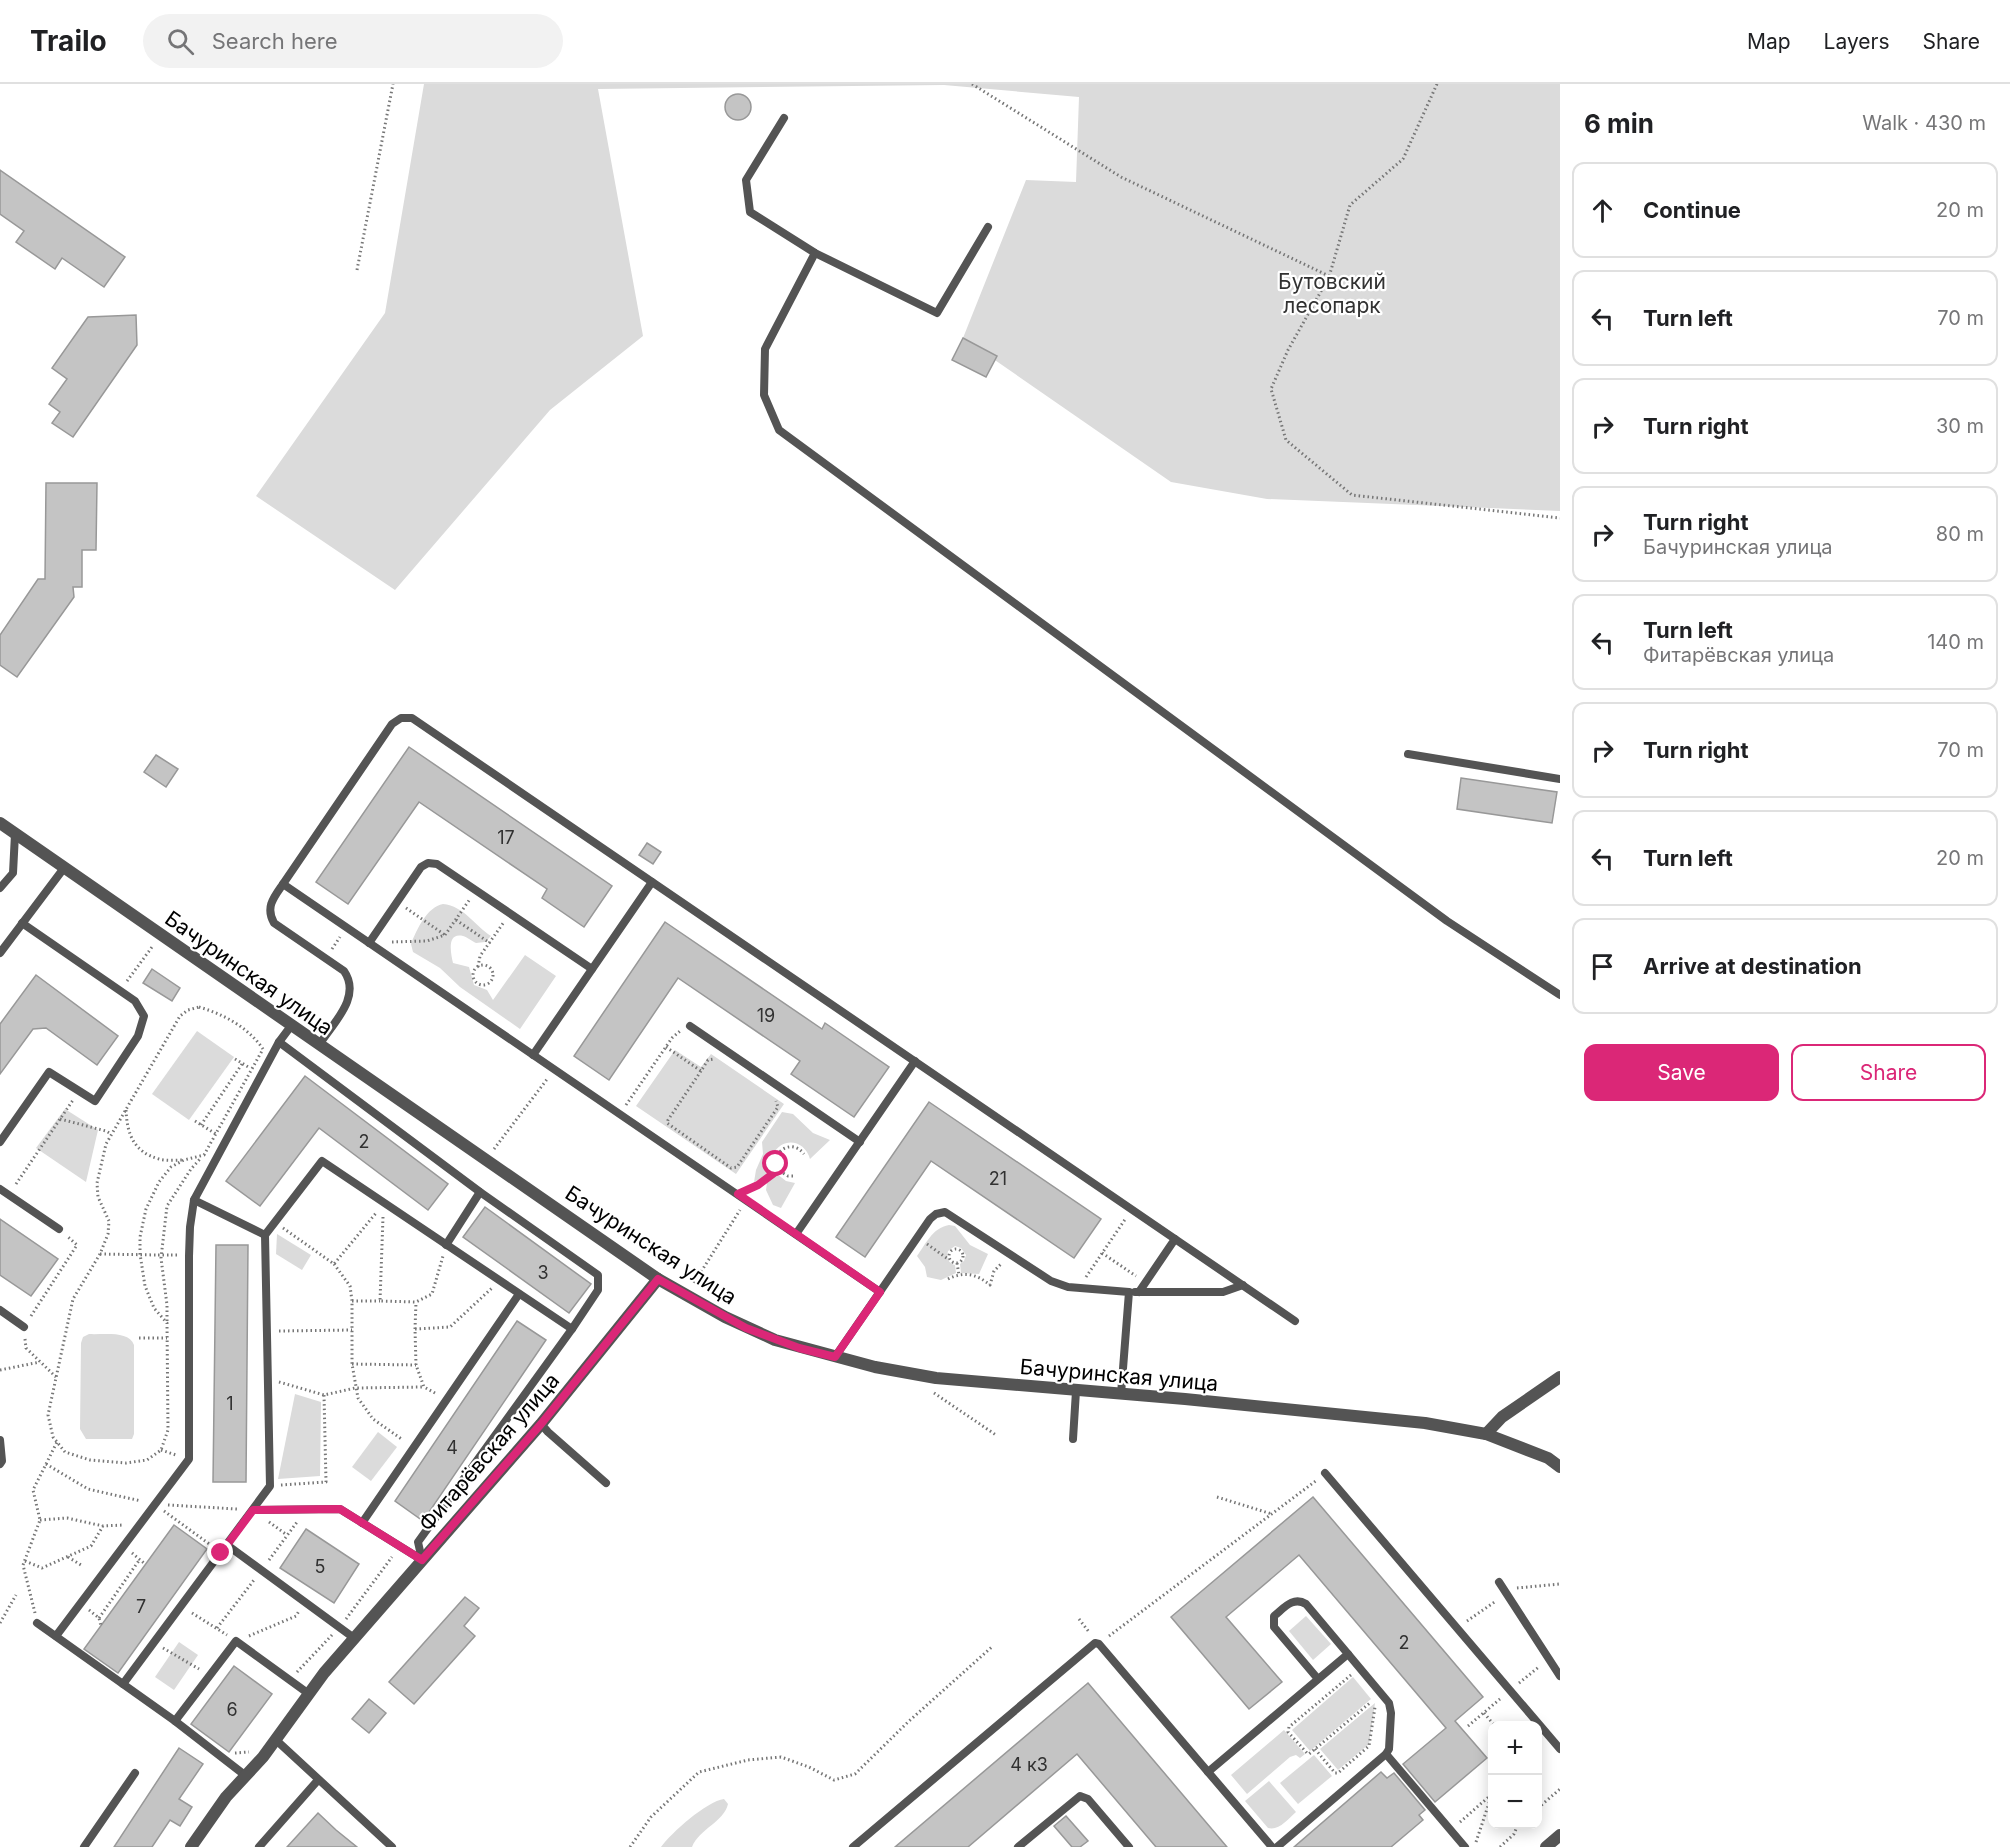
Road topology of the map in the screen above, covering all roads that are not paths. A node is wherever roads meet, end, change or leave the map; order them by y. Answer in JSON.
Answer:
{"nodes":[{"id":1,"x":784,"y":118,"type":"dead end"},
{"id":2,"x":988,"y":227,"type":"dead end"},
{"id":3,"x":815,"y":254,"type":"junction"},
{"id":4,"x":1408,"y":754,"type":"dead end"},
{"id":5,"x":1560,"y":779,"type":"edge"},
{"id":6,"x":0,"y":823,"type":"edge"},
{"id":7,"x":15,"y":834,"type":"junction"},
{"id":8,"x":64,"y":868,"type":"junction"},
{"id":9,"x":652,"y":882,"type":"junction"},
{"id":10,"x":283,"y":884,"type":"junction"},
{"id":11,"x":0,"y":888,"type":"edge"},
{"id":12,"x":22,"y":923,"type":"junction"},
{"id":13,"x":369,"y":943,"type":"junction"},
{"id":14,"x":0,"y":952,"type":"edge"},
{"id":15,"x":592,"y":969,"type":"junction"},
{"id":16,"x":1560,"y":995,"type":"edge"},
{"id":17,"x":291,"y":1026,"type":"junction"},
{"id":18,"x":690,"y":1026,"type":"road end"},
{"id":19,"x":279,"y":1042,"type":"junction"},
{"id":20,"x":319,"y":1045,"type":"junction"},
{"id":21,"x":533,"y":1055,"type":"junction"},
{"id":22,"x":915,"y":1061,"type":"junction"},
{"id":23,"x":0,"y":1142,"type":"edge"},
{"id":24,"x":860,"y":1142,"type":"junction"},
{"id":25,"x":0,"y":1189,"type":"edge"},
{"id":26,"x":480,"y":1192,"type":"junction"},
{"id":27,"x":194,"y":1200,"type":"junction"},
{"id":28,"x":59,"y":1229,"type":"road end"},
{"id":29,"x":796,"y":1234,"type":"junction"},
{"id":30,"x":265,"y":1235,"type":"junction"},
{"id":31,"x":1175,"y":1239,"type":"junction"},
{"id":32,"x":446,"y":1245,"type":"junction"},
{"id":33,"x":658,"y":1279,"type":"junction"},
{"id":34,"x":1243,"y":1285,"type":"junction"},
{"id":35,"x":880,"y":1292,"type":"junction"},
{"id":36,"x":1134,"y":1292,"type":"junction"},
{"id":37,"x":519,"y":1294,"type":"junction"},
{"id":38,"x":0,"y":1310,"type":"edge"},
{"id":39,"x":1295,"y":1321,"type":"dead end"},
{"id":40,"x":24,"y":1327,"type":"road end"},
{"id":41,"x":572,"y":1329,"type":"junction"},
{"id":42,"x":835,"y":1357,"type":"junction"},
{"id":43,"x":1560,"y":1377,"type":"edge"},
{"id":44,"x":1077,"y":1391,"type":"junction"},
{"id":45,"x":1120,"y":1394,"type":"junction"},
{"id":46,"x":541,"y":1424,"type":"junction"},
{"id":47,"x":1486,"y":1434,"type":"junction"},
{"id":48,"x":1073,"y":1439,"type":"dead end"},
{"id":49,"x":0,"y":1440,"type":"edge"},
{"id":50,"x":0,"y":1464,"type":"edge"},
{"id":51,"x":1560,"y":1467,"type":"edge"},
{"id":52,"x":1325,"y":1473,"type":"road end"},
{"id":53,"x":606,"y":1484,"type":"dead end"},
{"id":54,"x":253,"y":1510,"type":"junction"},
{"id":55,"x":362,"y":1523,"type":"junction"},
{"id":56,"x":224,"y":1549,"type":"junction"},
{"id":57,"x":422,"y":1560,"type":"junction"},
{"id":58,"x":1499,"y":1582,"type":"dead end"},
{"id":59,"x":37,"y":1623,"type":"road end"},
{"id":60,"x":56,"y":1636,"type":"junction"},
{"id":61,"x":354,"y":1638,"type":"junction"},
{"id":62,"x":1348,"y":1654,"type":"junction"},
{"id":63,"x":1560,"y":1676,"type":"edge"},
{"id":64,"x":1318,"y":1679,"type":"junction"},
{"id":65,"x":123,"y":1684,"type":"junction"},
{"id":66,"x":309,"y":1694,"type":"junction"},
{"id":67,"x":175,"y":1721,"type":"junction"},
{"id":68,"x":276,"y":1740,"type":"junction"},
{"id":69,"x":1560,"y":1749,"type":"edge"},
{"id":70,"x":1386,"y":1754,"type":"junction"},
{"id":71,"x":1208,"y":1772,"type":"junction"},
{"id":72,"x":135,"y":1773,"type":"dead end"},
{"id":73,"x":246,"y":1776,"type":"junction"},
{"id":74,"x":318,"y":1780,"type":"junction"},
{"id":75,"x":1560,"y":1835,"type":"edge"},
{"id":76,"x":84,"y":1847,"type":"edge"},
{"id":77,"x":191,"y":1847,"type":"edge"},
{"id":78,"x":259,"y":1847,"type":"edge"},
{"id":79,"x":392,"y":1847,"type":"edge"},
{"id":80,"x":853,"y":1847,"type":"edge"},
{"id":81,"x":1018,"y":1847,"type":"edge"},
{"id":82,"x":1129,"y":1847,"type":"edge"},
{"id":83,"x":1272,"y":1847,"type":"edge"},
{"id":84,"x":1277,"y":1847,"type":"edge"},
{"id":85,"x":1465,"y":1847,"type":"edge"},
{"id":86,"x":1546,"y":1847,"type":"edge"}],
"edges":[{"from":1,"to":3,"type":"lane"},
{"from":2,"to":3,"type":"lane"},
{"from":3,"to":16,"type":"lane"},
{"from":4,"to":5,"type":"lane"},
{"from":6,"to":7,"type":"street","name":"Бачуринская улица"},
{"from":7,"to":8,"type":"street","name":"Бачуринская улица"},
{"from":7,"to":11,"type":"lane"},
{"from":8,"to":12,"type":"lane"},
{"from":8,"to":17,"type":"street","name":"Бачуринская улица"},
{"from":9,"to":10,"type":"lane"},
{"from":9,"to":15,"type":"lane"},
{"from":9,"to":22,"type":"lane"},
{"from":10,"to":13,"type":"lane"},
{"from":10,"to":20,"type":"lane"},
{"from":12,"to":14,"type":"lane"},
{"from":12,"to":23,"type":"lane"},
{"from":13,"to":15,"type":"lane"},
{"from":13,"to":21,"type":"lane"},
{"from":15,"to":21,"type":"lane"},
{"from":17,"to":19,"type":"lane"},
{"from":17,"to":20,"type":"street","name":"Бачуринская улица"},
{"from":18,"to":24,"type":"lane"},
{"from":19,"to":26,"type":"lane"},
{"from":19,"to":27,"type":"lane"},
{"from":20,"to":33,"type":"street","name":"Бачуринская улица"},
{"from":21,"to":29,"type":"lane"},
{"from":22,"to":24,"type":"lane"},
{"from":22,"to":31,"type":"lane"},
{"from":24,"to":29,"type":"lane"},
{"from":25,"to":28,"type":"lane"},
{"from":26,"to":32,"type":"lane"},
{"from":26,"to":41,"type":"lane"},
{"from":27,"to":30,"type":"lane"},
{"from":27,"to":60,"type":"lane"},
{"from":29,"to":35,"type":"lane"},
{"from":30,"to":32,"type":"lane"},
{"from":30,"to":54,"type":"lane"},
{"from":31,"to":34,"type":"lane"},
{"from":31,"to":36,"type":"lane"},
{"from":32,"to":37,"type":"lane"},
{"from":33,"to":42,"type":"street","name":"Бачуринская улица"},
{"from":33,"to":46,"type":"street","name":"Фитарёвская улица"},
{"from":34,"to":36,"type":"lane"},
{"from":34,"to":39,"type":"lane"},
{"from":35,"to":36,"type":"lane"},
{"from":35,"to":42,"type":"lane"},
{"from":36,"to":45,"type":"lane"},
{"from":37,"to":41,"type":"lane"},
{"from":37,"to":55,"type":"lane"},
{"from":38,"to":40,"type":"lane"},
{"from":41,"to":57,"type":"lane"},
{"from":42,"to":44,"type":"street","name":"Бачуринская улица"},
{"from":43,"to":47,"type":"street"},
{"from":44,"to":45,"type":"street","name":"Бачуринская улица"},
{"from":44,"to":48,"type":"lane"},
{"from":45,"to":47,"type":"street","name":"Бачуринская улица"},
{"from":46,"to":53,"type":"lane"},
{"from":46,"to":57,"type":"street","name":"Фитарёвская улица"},
{"from":47,"to":51,"type":"street","name":"Бачуринская улица"},
{"from":49,"to":50,"type":"lane"},
{"from":52,"to":69,"type":"lane"},
{"from":54,"to":55,"type":"lane"},
{"from":54,"to":56,"type":"lane"},
{"from":55,"to":57,"type":"lane"},
{"from":56,"to":61,"type":"lane"},
{"from":56,"to":65,"type":"lane"},
{"from":57,"to":61,"type":"street","name":"Фитарёвская улица"},
{"from":58,"to":63,"type":"lane"},
{"from":59,"to":60,"type":"lane"},
{"from":60,"to":65,"type":"lane"},
{"from":61,"to":66,"type":"street","name":"Фитарёвская улица"},
{"from":62,"to":64,"type":"lane"},
{"from":62,"to":64,"type":"lane"},
{"from":62,"to":70,"type":"lane"},
{"from":64,"to":71,"type":"lane"},
{"from":65,"to":67,"type":"lane"},
{"from":66,"to":67,"type":"lane"},
{"from":66,"to":68,"type":"street","name":"Фитарёвская улица"},
{"from":67,"to":73,"type":"lane"},
{"from":68,"to":73,"type":"street","name":"Фитарёвская улица"},
{"from":68,"to":74,"type":"lane"},
{"from":70,"to":84,"type":"lane"},
{"from":70,"to":85,"type":"lane"},
{"from":71,"to":80,"type":"lane"},
{"from":71,"to":83,"type":"lane"},
{"from":72,"to":76,"type":"lane"},
{"from":73,"to":77,"type":"street","name":"Фитарёвская улица"},
{"from":74,"to":78,"type":"lane"},
{"from":74,"to":79,"type":"lane"},
{"from":75,"to":86,"type":"street"},
{"from":81,"to":82,"type":"lane"}]}
